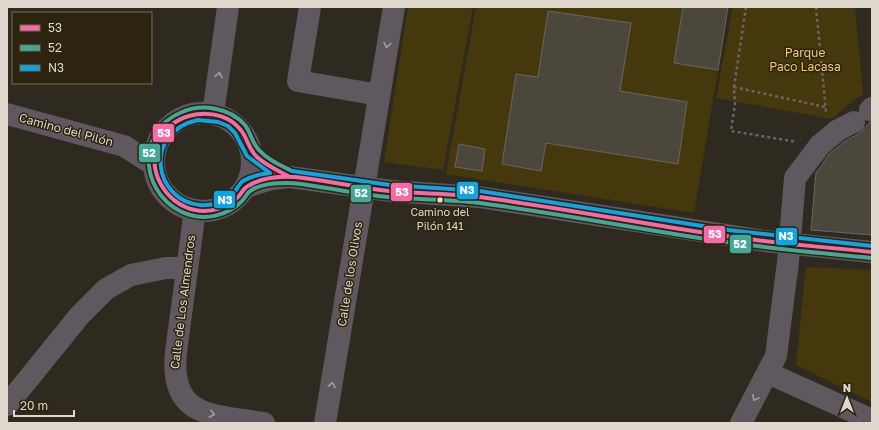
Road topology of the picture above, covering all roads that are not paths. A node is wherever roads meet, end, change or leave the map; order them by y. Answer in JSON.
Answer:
{"nodes":[{"id":1,"x":228,"y":7,"type":"edge"},
{"id":2,"x":310,"y":7,"type":"edge"},
{"id":3,"x":394,"y":7,"type":"edge"},
{"id":4,"x":379,"y":95,"type":"junction"},
{"id":5,"x":7,"y":114,"type":"edge"},
{"id":6,"x":213,"y":114,"type":"junction"},
{"id":7,"x":859,"y":117,"type":"edge"},
{"id":8,"x":159,"y":140,"type":"junction"},
{"id":9,"x":124,"y":146,"type":"junction"},
{"id":10,"x":252,"y":153,"type":"junction"},
{"id":11,"x":154,"y":165,"type":"junction"},
{"id":12,"x":290,"y":177,"type":"junction"},
{"id":13,"x":245,"y":187,"type":"junction"},
{"id":14,"x":364,"y":188,"type":"junction"},
{"id":15,"x":195,"y":210,"type":"junction"},
{"id":16,"x":789,"y":244,"type":"junction"},
{"id":17,"x":872,"y":252,"type":"edge"},
{"id":18,"x":186,"y":268,"type":"junction"},
{"id":19,"x":768,"y":374,"type":"junction"},
{"id":20,"x":7,"y":405,"type":"edge"},
{"id":21,"x":872,"y":420,"type":"edge"},
{"id":22,"x":264,"y":423,"type":"edge"},
{"id":23,"x":325,"y":423,"type":"edge"},
{"id":24,"x":741,"y":423,"type":"edge"}],
"edges":[{"from":6,"to":1,"type":"street","one_way":true},
{"from":2,"to":4,"type":"street"},
{"from":3,"to":4,"type":"street","name":"Calle de los Olivos","one_way":true},
{"from":4,"to":14,"type":"street","name":"Calle de los Olivos"},
{"from":5,"to":9,"type":"street","name":"Camino del Pilón"},
{"from":6,"to":8,"type":"street"},
{"from":6,"to":10,"type":"street"},
{"from":7,"to":16,"type":"street"},
{"from":8,"to":9,"type":"street","name":"Camino del Pilón"},
{"from":8,"to":11,"type":"street"},
{"from":9,"to":11,"type":"street","name":"Camino del Pilón"},
{"from":10,"to":12,"type":"street"},
{"from":10,"to":13,"type":"street"},
{"from":11,"to":15,"type":"street"},
{"from":12,"to":13,"type":"street"},
{"from":12,"to":14,"type":"street"},
{"from":13,"to":15,"type":"street"},
{"from":14,"to":16,"type":"street"},
{"from":23,"to":14,"type":"street","name":"Calle de los Olivos","one_way":true},
{"from":15,"to":18,"type":"street","name":"Calle de Los Almendros"},
{"from":16,"to":17,"type":"street"},
{"from":16,"to":19,"type":"street"},
{"from":18,"to":20,"type":"street"},
{"from":18,"to":22,"type":"street","name":"Calle de Los Almendros","one_way":true},
{"from":19,"to":21,"type":"street"},
{"from":19,"to":24,"type":"street","one_way":true}]}
